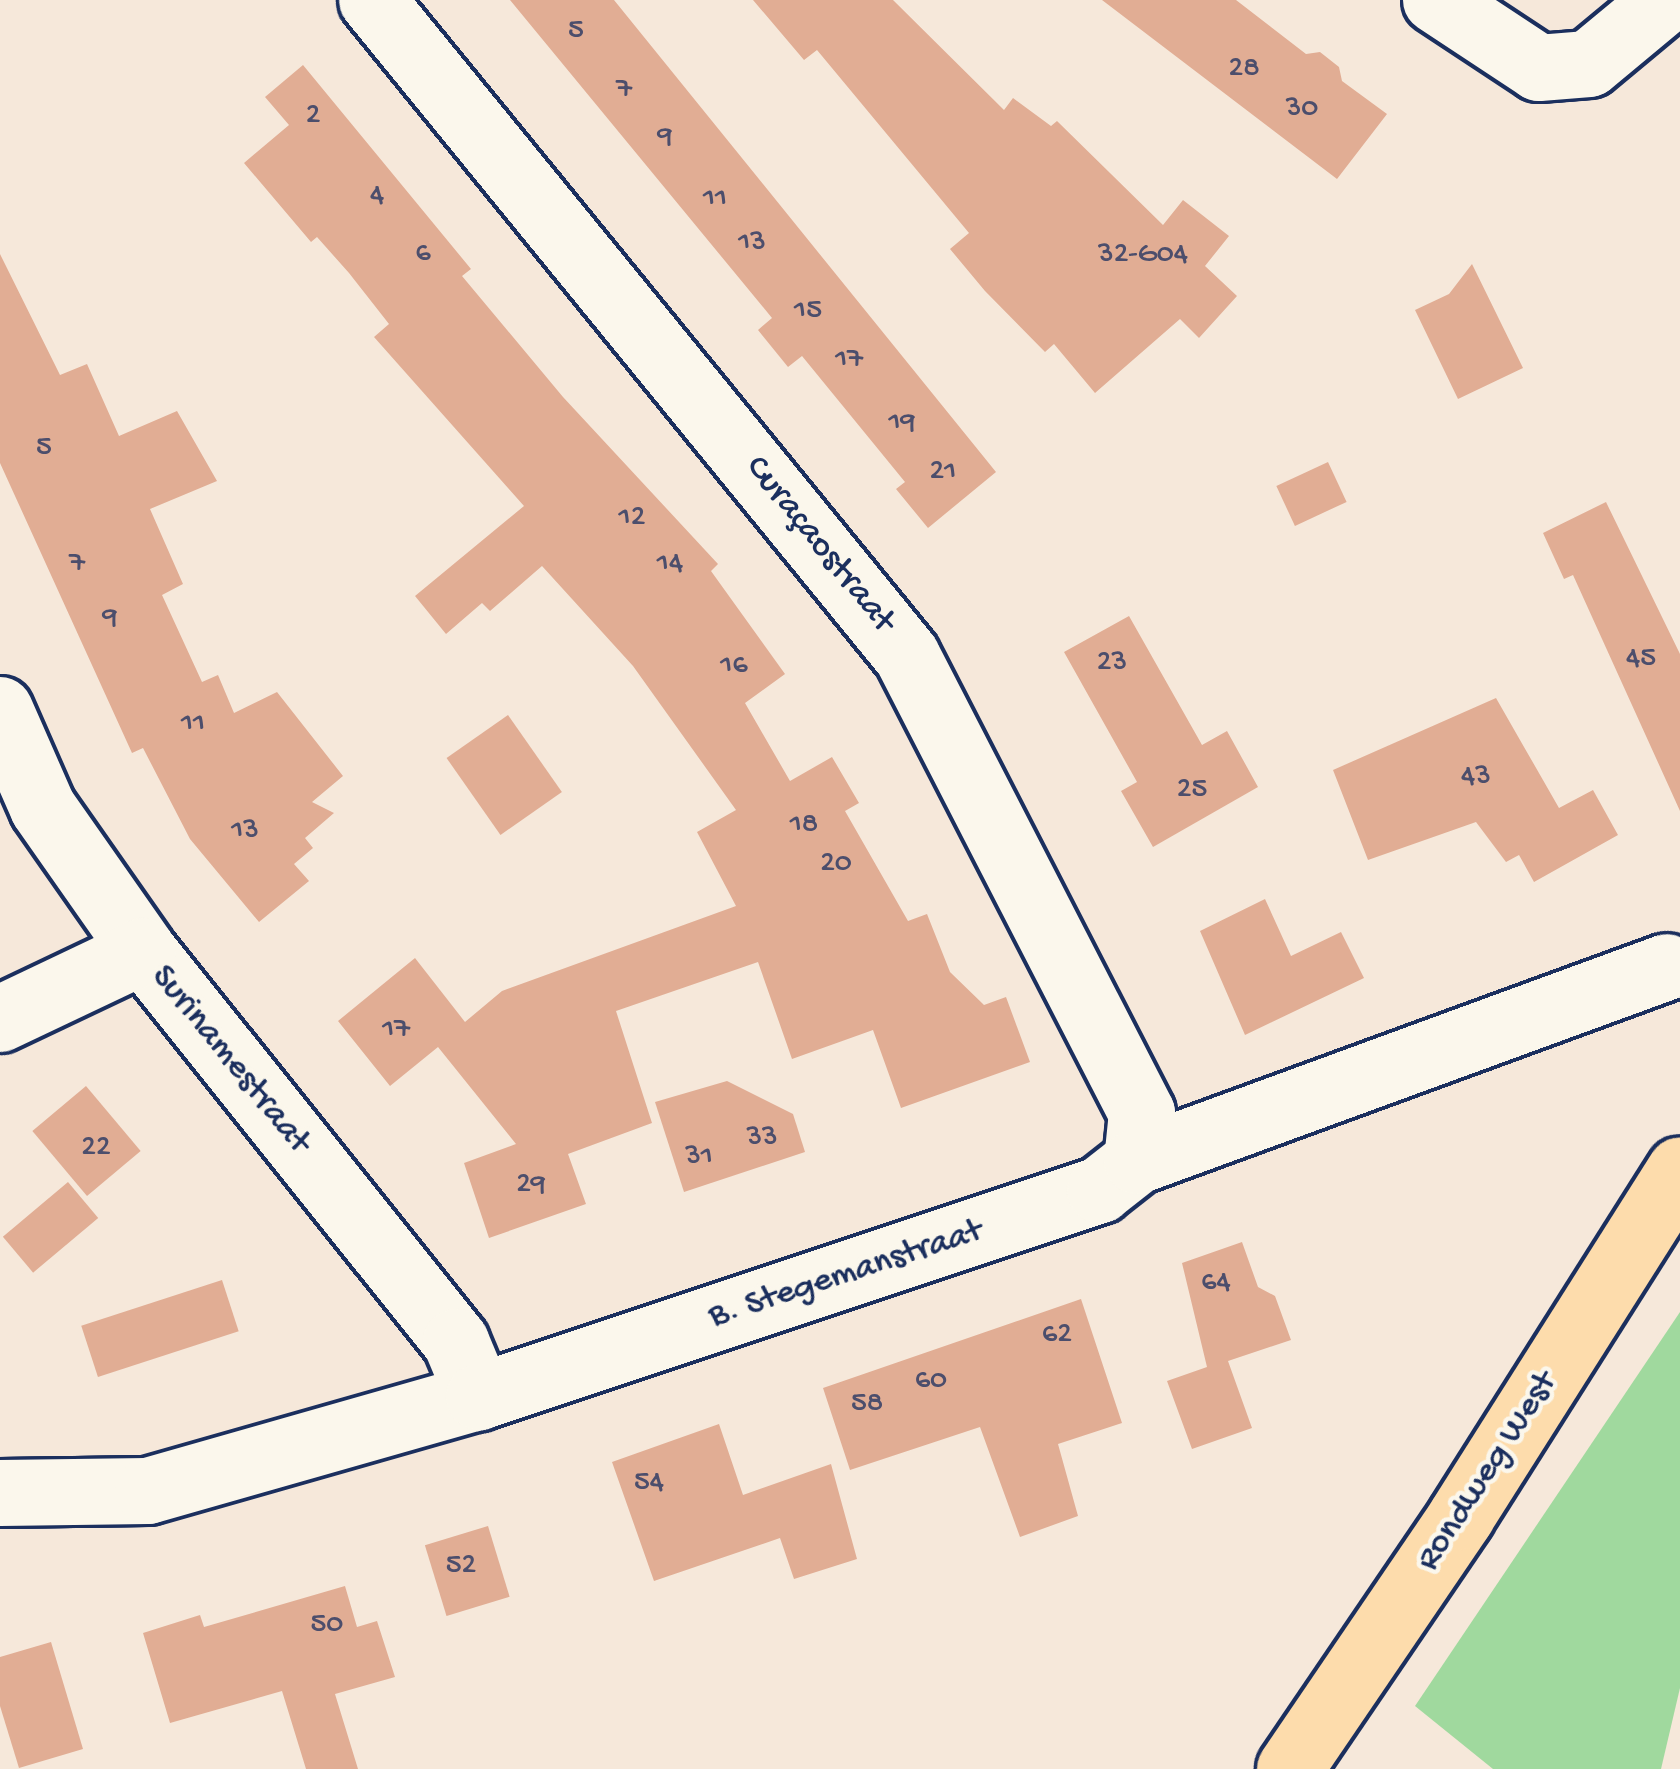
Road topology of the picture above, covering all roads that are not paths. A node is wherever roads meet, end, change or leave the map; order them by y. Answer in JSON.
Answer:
{"nodes":[{"id":1,"x":371,"y":0,"type":"edge"},
{"id":2,"x":1436,"y":0,"type":"edge"},
{"id":3,"x":1666,"y":0,"type":"edge"},
{"id":4,"x":0,"y":710,"type":"edge"},
{"id":5,"x":143,"y":951,"type":"junction"},
{"id":6,"x":1667,"y":968,"type":"dead end"},
{"id":7,"x":0,"y":1019,"type":"edge"},
{"id":8,"x":1137,"y":1161,"type":"junction"},
{"id":9,"x":1680,"y":1170,"type":"edge"},
{"id":10,"x":479,"y":1397,"type":"junction"},
{"id":11,"x":0,"y":1493,"type":"edge"},
{"id":12,"x":1303,"y":1765,"type":"edge"}],
"edges":[{"from":1,"to":8,"type":"street","name":"Curaçaostraat"},
{"from":2,"to":3,"type":"street"},
{"from":4,"to":5,"type":"street","name":"Surinamestraat"},
{"from":5,"to":7,"type":"street"},
{"from":5,"to":10,"type":"street","name":"Surinamestraat"},
{"from":6,"to":8,"type":"street","name":"B. Stegemanstraat"},
{"from":8,"to":10,"type":"street","name":"B. Stegemanstraat"},
{"from":9,"to":12,"type":"main road","name":"Rondweg West"},
{"from":10,"to":11,"type":"street","name":"B. Stegemanstraat"}]}
